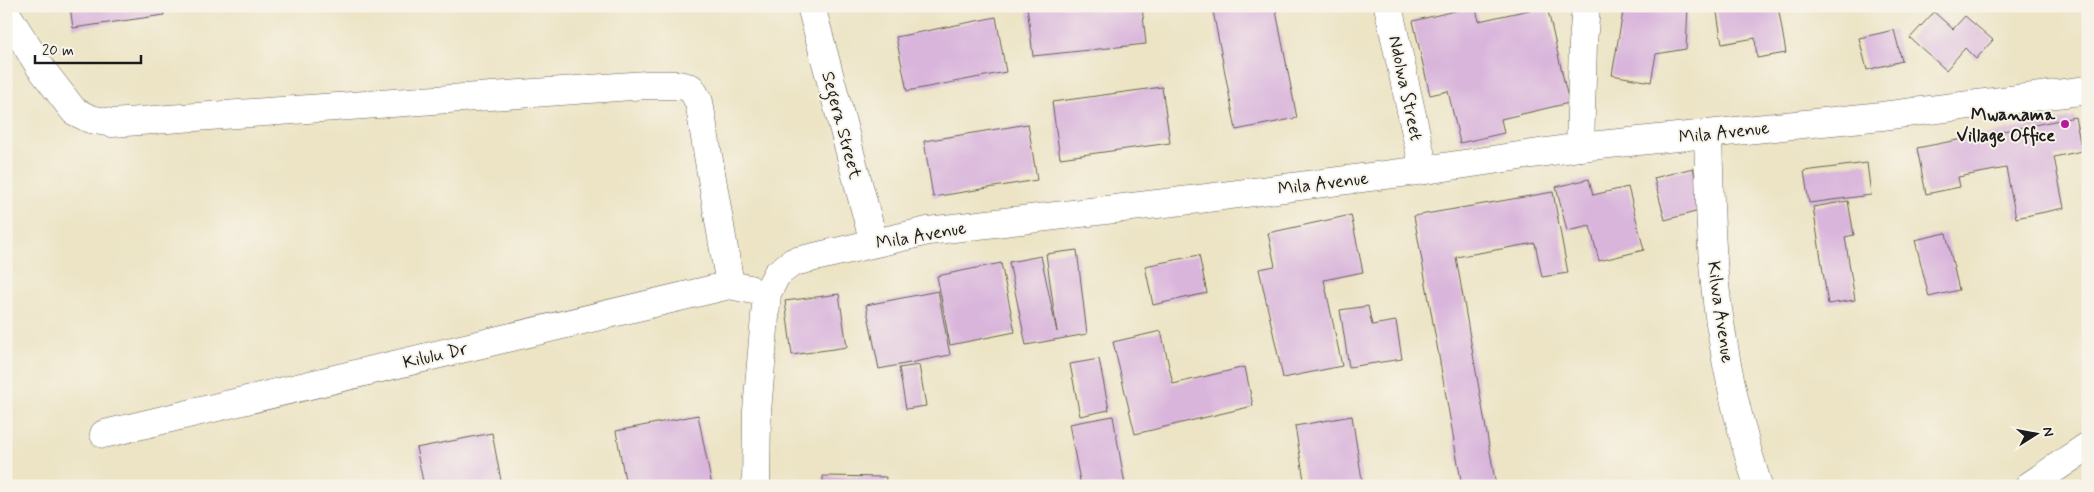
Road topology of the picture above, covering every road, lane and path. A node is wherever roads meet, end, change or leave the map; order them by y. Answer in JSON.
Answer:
{"nodes":[{"id":1,"x":811,"y":6,"type":"edge"},
{"id":2,"x":1388,"y":6,"type":"edge"},
{"id":3,"x":1586,"y":6,"type":"edge"},
{"id":4,"x":6,"y":13,"type":"edge"},
{"id":5,"x":2088,"y":90,"type":"edge"},
{"id":6,"x":1708,"y":134,"type":"junction"},
{"id":7,"x":1580,"y":147,"type":"junction"},
{"id":8,"x":1424,"y":170,"type":"junction"},
{"id":9,"x":874,"y":243,"type":"junction"},
{"id":10,"x":730,"y":285,"type":"junction"},
{"id":11,"x":767,"y":293,"type":"junction"},
{"id":12,"x":104,"y":434,"type":"dead end"},
{"id":13,"x":2088,"y":446,"type":"edge"},
{"id":14,"x":756,"y":486,"type":"edge"},
{"id":15,"x":1758,"y":486,"type":"edge"},
{"id":16,"x":2028,"y":486,"type":"edge"}],
"edges":[{"from":1,"to":9,"type":"street","name":"Segera Street"},
{"from":2,"to":8,"type":"street","name":"Ndolwa Street"},
{"from":3,"to":7,"type":"street"},
{"from":4,"to":10,"type":"street"},
{"from":5,"to":6,"type":"street","name":"Mila Avenue"},
{"from":6,"to":7,"type":"street","name":"Mila Avenue"},
{"from":6,"to":15,"type":"street","name":"Kilwa Avenue"},
{"from":7,"to":8,"type":"street","name":"Mila Avenue"},
{"from":8,"to":9,"type":"street","name":"Mila Avenue"},
{"from":9,"to":11,"type":"street","name":"Mila Avenue"},
{"from":10,"to":11,"type":"street","name":"Kilulu Dr"},
{"from":10,"to":12,"type":"street","name":"Kilulu Dr"},
{"from":11,"to":14,"type":"street","name":"Mila Avenue"},
{"from":13,"to":16,"type":"street"}]}
